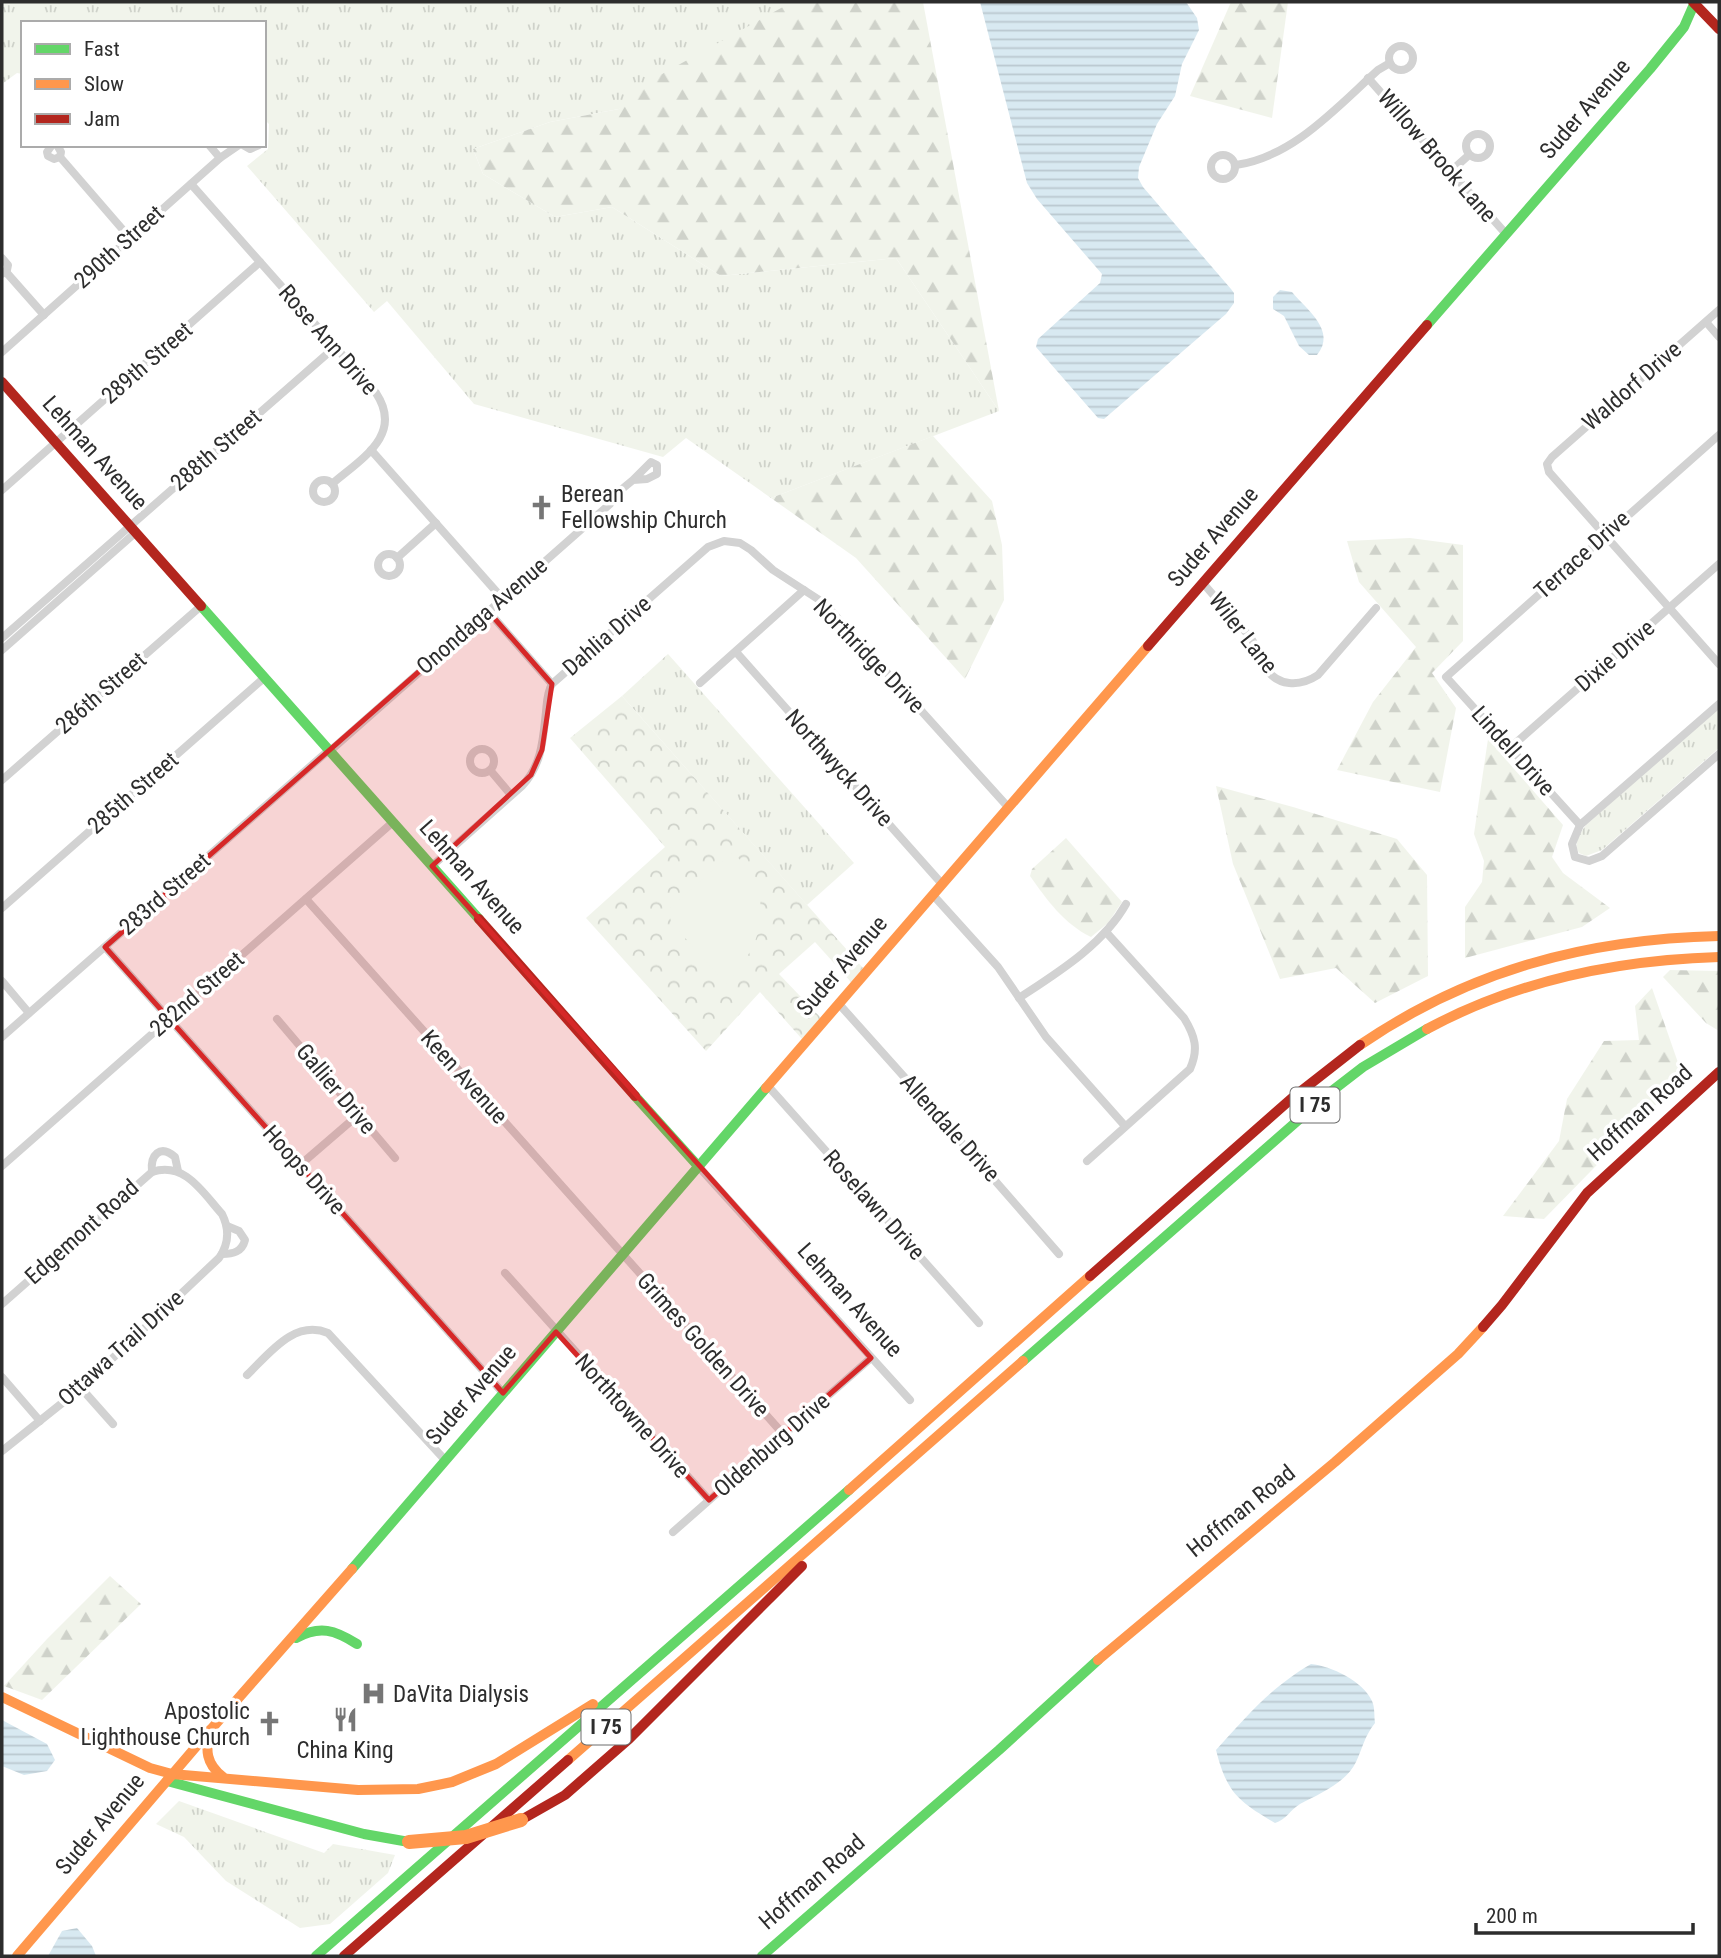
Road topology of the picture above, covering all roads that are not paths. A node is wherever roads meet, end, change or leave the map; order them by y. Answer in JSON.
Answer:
{"nodes":[{"id":1,"x":1694,"y":2,"type":"edge"},
{"id":2,"x":1719,"y":29,"type":"edge"},
{"id":3,"x":1390,"y":63,"type":"dead end"},
{"id":4,"x":1368,"y":78,"type":"junction"},
{"id":5,"x":51,"y":147,"type":"edge"},
{"id":6,"x":211,"y":147,"type":"edge"},
{"id":7,"x":238,"y":147,"type":"edge"},
{"id":8,"x":1469,"y":155,"type":"dead end"},
{"id":9,"x":220,"y":158,"type":"junction"},
{"id":10,"x":1236,"y":165,"type":"dead end"},
{"id":11,"x":1451,"y":171,"type":"junction"},
{"id":12,"x":191,"y":184,"type":"junction"},
{"id":13,"x":1506,"y":234,"type":"junction"},
{"id":14,"x":130,"y":238,"type":"junction"},
{"id":15,"x":2,"y":258,"type":"edge"},
{"id":16,"x":260,"y":262,"type":"junction"},
{"id":17,"x":4,"y":273,"type":"edge"},
{"id":18,"x":1719,"y":310,"type":"edge"},
{"id":19,"x":44,"y":315,"type":"junction"},
{"id":20,"x":1706,"y":322,"type":"junction"},
{"id":21,"x":1719,"y":337,"type":"edge"},
{"id":22,"x":335,"y":346,"type":"junction"},
{"id":23,"x":2,"y":352,"type":"edge"},
{"id":24,"x":2,"y":382,"type":"edge"},
{"id":25,"x":1719,"y":435,"type":"edge"},
{"id":26,"x":55,"y":443,"type":"junction"},
{"id":27,"x":371,"y":450,"type":"junction"},
{"id":28,"x":633,"y":480,"type":"dead end"},
{"id":29,"x":332,"y":484,"type":"dead end"},
{"id":30,"x":2,"y":490,"type":"edge"},
{"id":31,"x":436,"y":523,"type":"junction"},
{"id":32,"x":132,"y":529,"type":"junction"},
{"id":33,"x":1605,"y":535,"type":"junction"},
{"id":34,"x":708,"y":547,"type":"joint"},
{"id":35,"x":397,"y":558,"type":"dead end"},
{"id":36,"x":1719,"y":564,"type":"edge"},
{"id":37,"x":1203,"y":583,"type":"junction"},
{"id":38,"x":804,"y":590,"type":"junction"},
{"id":39,"x":502,"y":598,"type":"junction"},
{"id":40,"x":201,"y":606,"type":"junction"},
{"id":41,"x":1376,"y":608,"type":"dead end"},
{"id":42,"x":1670,"y":608,"type":"junction"},
{"id":43,"x":488,"y":611,"type":"junction"},
{"id":44,"x":2,"y":638,"type":"edge"},
{"id":45,"x":2,"y":650,"type":"edge"},
{"id":46,"x":736,"y":652,"type":"junction"},
{"id":47,"x":1719,"y":664,"type":"edge"},
{"id":48,"x":1446,"y":677,"type":"joint"},
{"id":49,"x":264,"y":678,"type":"junction"},
{"id":50,"x":699,"y":683,"type":"dead end"},
{"id":51,"x":552,"y":684,"type":"junction"},
{"id":52,"x":1719,"y":704,"type":"edge"},
{"id":53,"x":1510,"y":748,"type":"junction"},
{"id":54,"x":329,"y":751,"type":"junction"},
{"id":55,"x":1719,"y":754,"type":"edge"},
{"id":56,"x":490,"y":771,"type":"dead end"},
{"id":57,"x":2,"y":780,"type":"edge"},
{"id":58,"x":511,"y":795,"type":"junction"},
{"id":59,"x":1008,"y":807,"type":"junction"},
{"id":60,"x":393,"y":822,"type":"junction"},
{"id":61,"x":1580,"y":825,"type":"junction"},
{"id":62,"x":432,"y":866,"type":"junction"},
{"id":63,"x":938,"y":889,"type":"junction"},
{"id":64,"x":306,"y":899,"type":"junction"},
{"id":65,"x":1126,"y":904,"type":"dead end"},
{"id":66,"x":2,"y":908,"type":"edge"},
{"id":67,"x":1106,"y":932,"type":"junction"},
{"id":68,"x":1719,"y":936,"type":"edge"},
{"id":69,"x":105,"y":947,"type":"junction"},
{"id":70,"x":1713,"y":957,"type":"edge"},
{"id":71,"x":2,"y":981,"type":"edge"},
{"id":72,"x":1019,"y":998,"type":"junction"},
{"id":73,"x":839,"y":1004,"type":"junction"},
{"id":74,"x":29,"y":1013,"type":"junction"},
{"id":75,"x":169,"y":1019,"type":"junction"},
{"id":76,"x":277,"y":1019,"type":"dead end"},
{"id":77,"x":2,"y":1037,"type":"edge"},
{"id":78,"x":1719,"y":1072,"type":"edge"},
{"id":79,"x":768,"y":1086,"type":"junction"},
{"id":80,"x":358,"y":1115,"type":"junction"},
{"id":81,"x":1125,"y":1126,"type":"junction"},
{"id":82,"x":395,"y":1158,"type":"dead end"},
{"id":83,"x":1087,"y":1161,"type":"dead end"},
{"id":84,"x":300,"y":1165,"type":"junction"},
{"id":85,"x":2,"y":1166,"type":"edge"},
{"id":86,"x":698,"y":1166,"type":"junction"},
{"id":87,"x":178,"y":1171,"type":"junction"},
{"id":88,"x":152,"y":1172,"type":"junction"},
{"id":89,"x":227,"y":1226,"type":"junction"},
{"id":90,"x":222,"y":1254,"type":"junction"},
{"id":91,"x":1059,"y":1254,"type":"dead end"},
{"id":92,"x":622,"y":1255,"type":"junction"},
{"id":93,"x":505,"y":1273,"type":"dead end"},
{"id":94,"x":2,"y":1304,"type":"edge"},
{"id":95,"x":979,"y":1323,"type":"dead end"},
{"id":96,"x":556,"y":1332,"type":"junction"},
{"id":97,"x":871,"y":1358,"type":"junction"},
{"id":98,"x":247,"y":1375,"type":"dead end"},
{"id":99,"x":2,"y":1377,"type":"edge"},
{"id":100,"x":81,"y":1388,"type":"junction"},
{"id":101,"x":503,"y":1393,"type":"junction"},
{"id":102,"x":910,"y":1401,"type":"dead end"},
{"id":103,"x":40,"y":1421,"type":"junction"},
{"id":104,"x":113,"y":1424,"type":"dead end"},
{"id":105,"x":784,"y":1434,"type":"junction"},
{"id":106,"x":2,"y":1451,"type":"edge"},
{"id":107,"x":445,"y":1460,"type":"junction"},
{"id":108,"x":868,"y":1497,"type":"junction"},
{"id":109,"x":709,"y":1500,"type":"junction"},
{"id":110,"x":673,"y":1532,"type":"dead end"},
{"id":111,"x":357,"y":1644,"type":"dead end"},
{"id":112,"x":285,"y":1646,"type":"junction"},
{"id":113,"x":624,"y":1685,"type":"junction"},
{"id":114,"x":2,"y":1697,"type":"edge"},
{"id":115,"x":210,"y":1730,"type":"junction"},
{"id":116,"x":169,"y":1777,"type":"junction"},
{"id":117,"x":223,"y":1777,"type":"junction"},
{"id":118,"x":17,"y":1956,"type":"edge"},
{"id":119,"x":316,"y":1956,"type":"edge"},
{"id":120,"x":344,"y":1956,"type":"edge"},
{"id":121,"x":762,"y":1956,"type":"edge"}],
"edges":[{"from":1,"to":2,"type":"main road"},
{"from":1,"to":13,"type":"main road","name":"Suder Avenue"},
{"from":3,"to":4,"type":"street"},
{"from":4,"to":10,"type":"street"},
{"from":4,"to":11,"type":"street","name":"Willow Brook Lane"},
{"from":5,"to":14,"type":"street"},
{"from":6,"to":9,"type":"street"},
{"from":7,"to":9,"type":"street","name":"290th Street"},
{"from":8,"to":11,"type":"street"},
{"from":9,"to":12,"type":"street","name":"290th Street"},
{"from":11,"to":13,"type":"street","name":"Willow Brook Lane"},
{"from":12,"to":14,"type":"street","name":"290th Street"},
{"from":12,"to":16,"type":"street","name":"Rose Ann Drive"},
{"from":13,"to":37,"type":"main road","name":"Suder Avenue"},
{"from":14,"to":19,"type":"street","name":"290th Street"},
{"from":15,"to":17,"type":"street"},
{"from":16,"to":22,"type":"street","name":"Rose Ann Drive"},
{"from":16,"to":26,"type":"street","name":"289th Street"},
{"from":17,"to":19,"type":"street"},
{"from":18,"to":20,"type":"street","name":"Waldorf Drive"},
{"from":19,"to":23,"type":"street","name":"290th Street"},
{"from":20,"to":21,"type":"street"},
{"from":20,"to":33,"type":"street","name":"Waldorf Drive"},
{"from":22,"to":27,"type":"street","name":"Rose Ann Drive"},
{"from":22,"to":32,"type":"street","name":"288th Street"},
{"from":24,"to":26,"type":"main road","name":"Lehman Avenue"},
{"from":25,"to":33,"type":"street","name":"Terrace Drive"},
{"from":26,"to":30,"type":"street","name":"289th Street"},
{"from":26,"to":32,"type":"main road","name":"Lehman Avenue"},
{"from":27,"to":29,"type":"street"},
{"from":27,"to":31,"type":"street"},
{"from":28,"to":39,"type":"street","name":"Onondaga Avenue"},
{"from":31,"to":35,"type":"street"},
{"from":31,"to":39,"type":"street"},
{"from":32,"to":40,"type":"main road","name":"Lehman Avenue"},
{"from":32,"to":44,"type":"street","name":"288th Street"},
{"from":32,"to":45,"type":"street","name":"288th Street"},
{"from":33,"to":42,"type":"street"},
{"from":33,"to":48,"type":"street","name":"Terrace Drive"},
{"from":34,"to":38,"type":"street","name":"Northridge Drive"},
{"from":34,"to":51,"type":"street","name":"Dahlia Drive"},
{"from":36,"to":42,"type":"street","name":"Dixie Drive"},
{"from":37,"to":41,"type":"street","name":"Wiler Lane"},
{"from":37,"to":59,"type":"main road","name":"Suder Avenue"},
{"from":38,"to":46,"type":"street"},
{"from":38,"to":59,"type":"street","name":"Northridge Drive"},
{"from":39,"to":43,"type":"street","name":"Onondaga Avenue"},
{"from":40,"to":49,"type":"main road","name":"Lehman Avenue"},
{"from":40,"to":57,"type":"street","name":"286th Street"},
{"from":42,"to":47,"type":"street"},
{"from":42,"to":53,"type":"street","name":"Dixie Drive"},
{"from":43,"to":51,"type":"street"},
{"from":43,"to":54,"type":"street","name":"Onondaga Avenue"},
{"from":46,"to":50,"type":"street"},
{"from":46,"to":63,"type":"street","name":"Northwyck Drive"},
{"from":48,"to":53,"type":"street","name":"Lindell Drive"},
{"from":49,"to":54,"type":"main road","name":"Lehman Avenue"},
{"from":49,"to":66,"type":"street","name":"285th Street"},
{"from":51,"to":58,"type":"street","name":"Dahlia Drive"},
{"from":52,"to":61,"type":"street"},
{"from":53,"to":61,"type":"street","name":"Lindell Drive"},
{"from":54,"to":60,"type":"main road","name":"Lehman Avenue"},
{"from":54,"to":69,"type":"street","name":"283rd Street"},
{"from":55,"to":61,"type":"street"},
{"from":56,"to":58,"type":"street"},
{"from":58,"to":62,"type":"street","name":"Dahlia Drive"},
{"from":59,"to":63,"type":"main road","name":"Suder Avenue"},
{"from":60,"to":62,"type":"main road","name":"Lehman Avenue"},
{"from":60,"to":64,"type":"street","name":"282nd Street"},
{"from":62,"to":86,"type":"main road","name":"Lehman Avenue"},
{"from":63,"to":72,"type":"street","name":"Northwyck Drive"},
{"from":63,"to":73,"type":"main road","name":"Suder Avenue"},
{"from":64,"to":75,"type":"street","name":"282nd Street"},
{"from":64,"to":92,"type":"street","name":"Keen Avenue"},
{"from":65,"to":67,"type":"street"},
{"from":67,"to":72,"type":"street"},
{"from":67,"to":81,"type":"street"},
{"from":68,"to":113,"type":"main road","number":"I 75"},
{"from":69,"to":74,"type":"street","name":"283rd Street"},
{"from":69,"to":75,"type":"street","name":"Hoops Drive"},
{"from":70,"to":108,"type":"main road","number":"I 75"},
{"from":71,"to":74,"type":"street"},
{"from":72,"to":81,"type":"street","name":"Northwyck Drive"},
{"from":73,"to":79,"type":"main road","name":"Suder Avenue"},
{"from":73,"to":91,"type":"street","name":"Allendale Drive"},
{"from":74,"to":77,"type":"street","name":"283rd Street"},
{"from":75,"to":84,"type":"street","name":"Hoops Drive"},
{"from":75,"to":85,"type":"street","name":"282nd Street"},
{"from":76,"to":80,"type":"street","name":"Gallier Drive"},
{"from":78,"to":121,"type":"main road","name":"Hoffman Road"},
{"from":79,"to":86,"type":"main road","name":"Suder Avenue"},
{"from":79,"to":95,"type":"street","name":"Roselawn Drive"},
{"from":80,"to":82,"type":"street","name":"Gallier Drive"},
{"from":80,"to":84,"type":"street"},
{"from":81,"to":83,"type":"street"},
{"from":84,"to":101,"type":"street","name":"Hoops Drive"},
{"from":86,"to":92,"type":"main road","name":"Suder Avenue"},
{"from":86,"to":97,"type":"street","name":"Lehman Avenue"},
{"from":87,"to":88,"type":"street","name":"Edgemont Road"},
{"from":87,"to":88,"type":"street"},
{"from":87,"to":89,"type":"street"},
{"from":88,"to":94,"type":"street","name":"Edgemont Road"},
{"from":89,"to":90,"type":"street","name":"Ottawa Trail Drive"},
{"from":89,"to":90,"type":"street"},
{"from":90,"to":100,"type":"street","name":"Ottawa Trail Drive"},
{"from":92,"to":96,"type":"main road","name":"Suder Avenue"},
{"from":92,"to":105,"type":"street","name":"Grimes Golden Drive"},
{"from":93,"to":96,"type":"street"},
{"from":96,"to":101,"type":"main road","name":"Suder Avenue"},
{"from":96,"to":109,"type":"street","name":"Northtowne Drive"},
{"from":97,"to":102,"type":"street","name":"Lehman Avenue"},
{"from":97,"to":105,"type":"street","name":"Oldenburg Drive"},
{"from":98,"to":107,"type":"street"},
{"from":99,"to":103,"type":"street"},
{"from":100,"to":103,"type":"street","name":"Ottawa Trail Drive"},
{"from":100,"to":104,"type":"street"},
{"from":101,"to":107,"type":"main road","name":"Suder Avenue"},
{"from":103,"to":106,"type":"street","name":"Ottawa Trail Drive"},
{"from":105,"to":109,"type":"street","name":"Oldenburg Drive"},
{"from":107,"to":112,"type":"main road","name":"Suder Avenue"},
{"from":108,"to":116,"type":"main road","bridge":true},
{"from":108,"to":120,"type":"main road","number":"I 75"},
{"from":109,"to":110,"type":"street","name":"Oldenburg Drive"},
{"from":111,"to":112,"type":"main road"},
{"from":112,"to":115,"type":"main road","name":"Suder Avenue"},
{"from":113,"to":117,"type":"main road"},
{"from":113,"to":119,"type":"main road","number":"I 75"},
{"from":114,"to":116,"type":"main road"},
{"from":115,"to":116,"type":"main road","name":"Suder Avenue"},
{"from":115,"to":117,"type":"main road"},
{"from":116,"to":117,"type":"main road"},
{"from":116,"to":118,"type":"main road","name":"Suder Avenue"}]}
